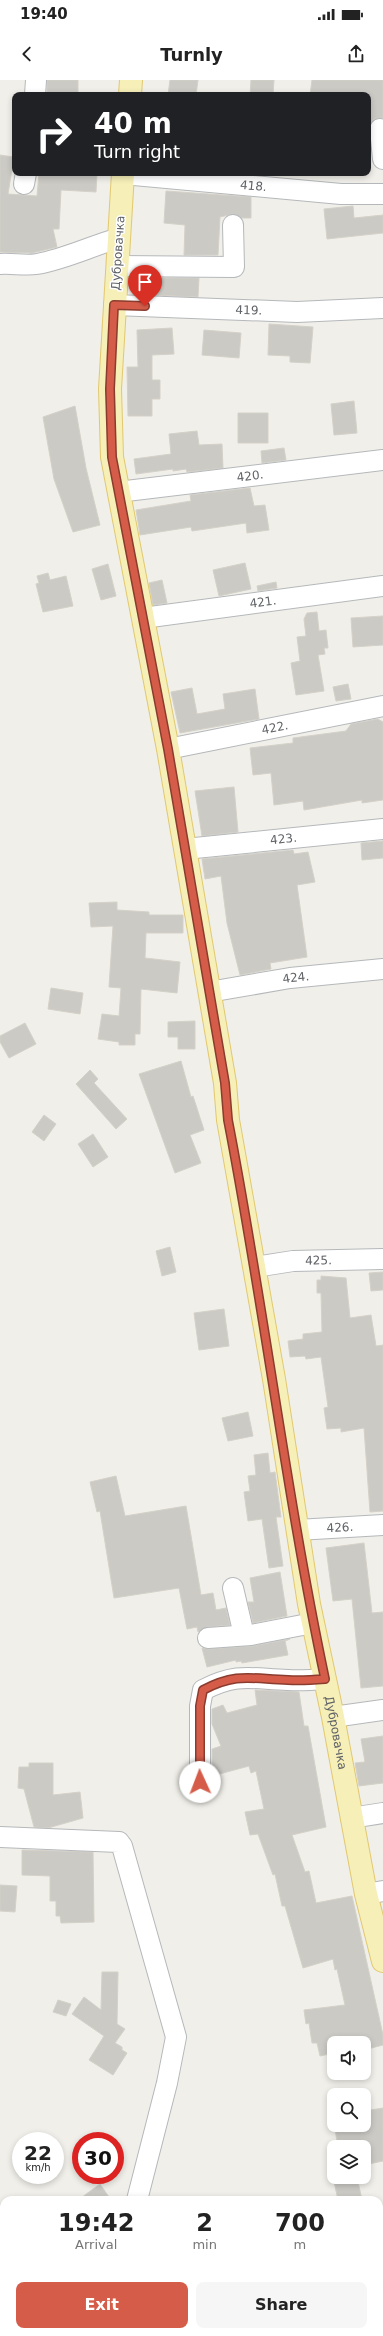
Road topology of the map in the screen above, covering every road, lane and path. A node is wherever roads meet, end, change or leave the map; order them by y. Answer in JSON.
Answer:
{"nodes":[{"id":1,"x":36,"y":80,"type":"edge"},
{"id":2,"x":131,"y":80,"type":"edge"},
{"id":3,"x":35,"y":92,"type":"edge"},
{"id":4,"x":130,"y":92,"type":"edge"},
{"id":5,"x":380,"y":129,"type":"dead end"},
{"id":6,"x":383,"y":159,"type":"edge"},
{"id":7,"x":123,"y":176,"type":"edge"},
{"id":8,"x":145,"y":176,"type":"edge"},
{"id":9,"x":383,"y":194,"type":"edge"},
{"id":10,"x":233,"y":225,"type":"dead end"},
{"id":11,"x":119,"y":238,"type":"junction"},
{"id":12,"x":0,"y":264,"type":"edge"},
{"id":13,"x":118,"y":266,"type":"junction"},
{"id":14,"x":114,"y":305,"type":"junction"},
{"id":15,"x":383,"y":308,"type":"edge"},
{"id":16,"x":383,"y":460,"type":"edge"},
{"id":17,"x":118,"y":492,"type":"junction"},
{"id":18,"x":383,"y":586,"type":"edge"},
{"id":19,"x":143,"y":618,"type":"junction"},
{"id":20,"x":383,"y":706,"type":"edge"},
{"id":21,"x":168,"y":749,"type":"junction"},
{"id":22,"x":383,"y":829,"type":"edge"},
{"id":23,"x":185,"y":849,"type":"junction"},
{"id":24,"x":383,"y":969,"type":"edge"},
{"id":25,"x":209,"y":992,"type":"junction"},
{"id":26,"x":383,"y":1259,"type":"edge"},
{"id":27,"x":255,"y":1267,"type":"junction"},
{"id":28,"x":383,"y":1525,"type":"edge"},
{"id":29,"x":297,"y":1530,"type":"junction"},
{"id":30,"x":233,"y":1588,"type":"dead end"},
{"id":31,"x":313,"y":1623,"type":"junction"},
{"id":32,"x":244,"y":1635,"type":"junction"},
{"id":33,"x":208,"y":1638,"type":"dead end"},
{"id":34,"x":325,"y":1679,"type":"junction"},
{"id":35,"x":383,"y":1710,"type":"edge"},
{"id":36,"x":333,"y":1717,"type":"junction"},
{"id":37,"x":200,"y":1782,"type":"dead end"},
{"id":38,"x":383,"y":1814,"type":"edge"},
{"id":39,"x":351,"y":1818,"type":"junction"},
{"id":40,"x":0,"y":1837,"type":"edge"},
{"id":41,"x":374,"y":1893,"type":"edge"},
{"id":42,"x":379,"y":1930,"type":"edge"},
{"id":43,"x":383,"y":1960,"type":"edge"},
{"id":44,"x":138,"y":2196,"type":"edge"}],
"edges":[{"from":1,"to":3,"type":"street"},
{"from":2,"to":4,"type":"main road"},
{"from":5,"to":6,"type":"street"},
{"from":7,"to":11,"type":"main road","name":"Дубровачка"},
{"from":8,"to":9,"type":"street","name":"418."},
{"from":10,"to":13,"type":"street"},
{"from":11,"to":12,"type":"street"},
{"from":11,"to":13,"type":"main road","name":"Дубровачка"},
{"from":13,"to":14,"type":"main road","name":"Дубровачка"},
{"from":14,"to":15,"type":"street","name":"419."},
{"from":14,"to":17,"type":"main road","name":"Дубровачка"},
{"from":16,"to":17,"type":"street","name":"420."},
{"from":17,"to":19,"type":"main road","name":"Дубровачка"},
{"from":18,"to":19,"type":"street","name":"421."},
{"from":19,"to":21,"type":"main road","name":"Дубровачка"},
{"from":20,"to":21,"type":"street","name":"422."},
{"from":21,"to":23,"type":"main road","name":"Дубровачка"},
{"from":22,"to":23,"type":"street","name":"423."},
{"from":23,"to":25,"type":"main road","name":"Дубровачка"},
{"from":24,"to":25,"type":"street","name":"424."},
{"from":25,"to":27,"type":"main road","name":"Дубровачка"},
{"from":26,"to":27,"type":"street","name":"425."},
{"from":27,"to":29,"type":"main road","name":"Дубровачка"},
{"from":28,"to":29,"type":"street","name":"426."},
{"from":29,"to":31,"type":"main road","name":"Дубровачка"},
{"from":30,"to":32,"type":"street"},
{"from":31,"to":32,"type":"street"},
{"from":31,"to":34,"type":"main road","name":"Дубровачка"},
{"from":32,"to":33,"type":"street"},
{"from":34,"to":36,"type":"main road","name":"Дубровачка"},
{"from":34,"to":37,"type":"street"},
{"from":35,"to":36,"type":"street"},
{"from":36,"to":39,"type":"main road","name":"Дубровачка"},
{"from":38,"to":39,"type":"street"},
{"from":39,"to":41,"type":"main road","name":"Дубровачка"},
{"from":40,"to":44,"type":"street"},
{"from":41,"to":42,"type":"main road","name":"Дубровачка"},
{"from":42,"to":43,"type":"main road","name":"Дубровачка"}]}
